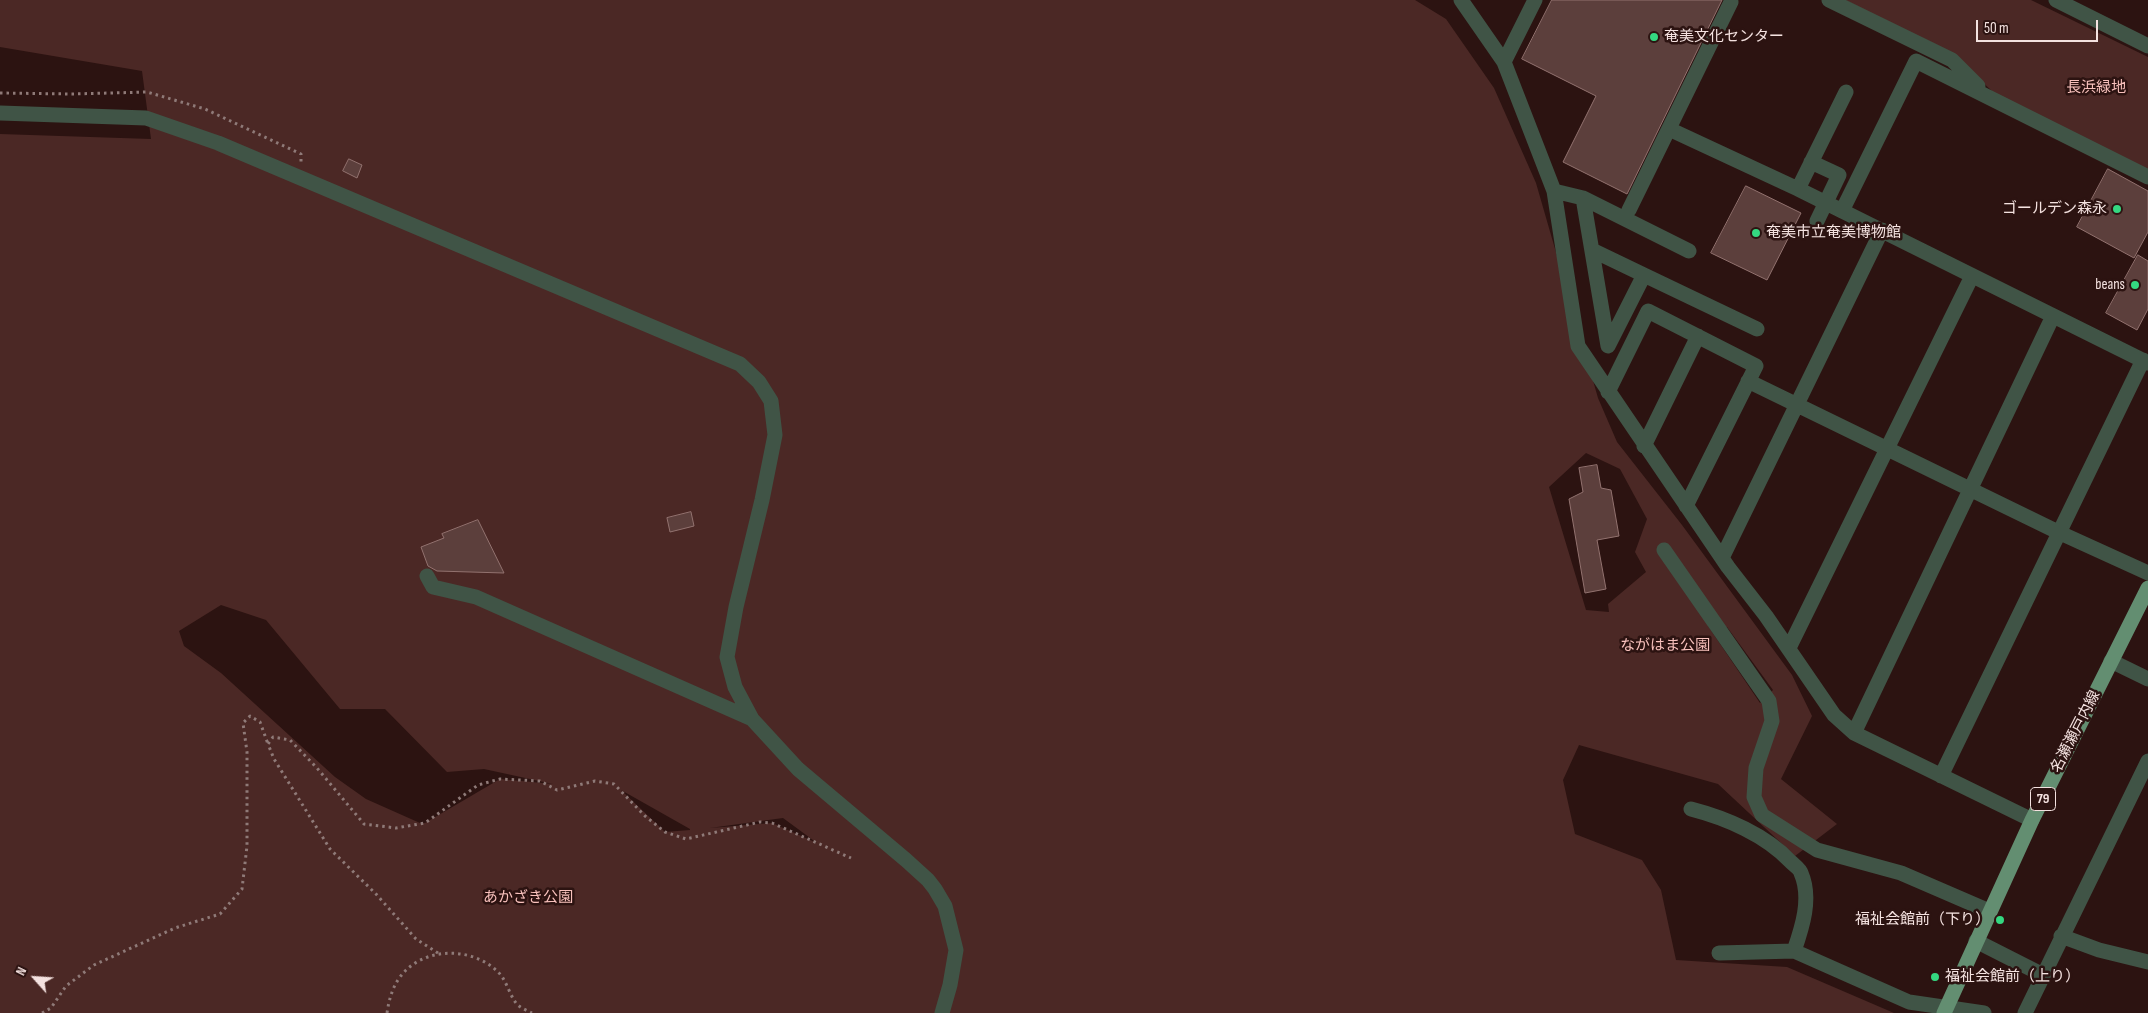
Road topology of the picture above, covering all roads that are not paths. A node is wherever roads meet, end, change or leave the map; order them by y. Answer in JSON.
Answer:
{"nodes":[{"id":1,"x":1461,"y":0,"type":"edge"},
{"id":2,"x":1535,"y":0,"type":"edge"},
{"id":3,"x":1829,"y":0,"type":"edge"},
{"id":4,"x":2056,"y":0,"type":"edge"},
{"id":5,"x":1732,"y":2,"type":"dead end"},
{"id":6,"x":2148,"y":46,"type":"edge"},
{"id":7,"x":1504,"y":62,"type":"junction"},
{"id":8,"x":1846,"y":92,"type":"dead end"},
{"id":9,"x":1990,"y":97,"type":"junction"},
{"id":10,"x":0,"y":113,"type":"edge"},
{"id":11,"x":1669,"y":128,"type":"junction"},
{"id":12,"x":1811,"y":162,"type":"junction"},
{"id":13,"x":2148,"y":177,"type":"edge"},
{"id":14,"x":1798,"y":189,"type":"junction"},
{"id":15,"x":1554,"y":190,"type":"junction"},
{"id":16,"x":1583,"y":198,"type":"junction"},
{"id":17,"x":1825,"y":202,"type":"junction"},
{"id":18,"x":1629,"y":210,"type":"dead end"},
{"id":19,"x":1842,"y":211,"type":"junction"},
{"id":20,"x":1817,"y":222,"type":"dead end"},
{"id":21,"x":1882,"y":230,"type":"junction"},
{"id":22,"x":1592,"y":250,"type":"junction"},
{"id":23,"x":1689,"y":251,"type":"dead end"},
{"id":24,"x":1644,"y":275,"type":"junction"},
{"id":25,"x":1972,"y":276,"type":"junction"},
{"id":26,"x":2053,"y":316,"type":"junction"},
{"id":27,"x":1757,"y":329,"type":"dead end"},
{"id":28,"x":1698,"y":336,"type":"junction"},
{"id":29,"x":2145,"y":362,"type":"edge"},
{"id":30,"x":1748,"y":381,"type":"junction"},
{"id":31,"x":1608,"y":392,"type":"junction"},
{"id":32,"x":1797,"y":405,"type":"junction"},
{"id":33,"x":1644,"y":446,"type":"junction"},
{"id":34,"x":1888,"y":448,"type":"junction"},
{"id":35,"x":1969,"y":488,"type":"junction"},
{"id":36,"x":1686,"y":506,"type":"junction"},
{"id":37,"x":2058,"y":532,"type":"junction"},
{"id":38,"x":1664,"y":550,"type":"dead end"},
{"id":39,"x":1722,"y":558,"type":"junction"},
{"id":40,"x":2148,"y":573,"type":"edge"},
{"id":41,"x":427,"y":576,"type":"dead end"},
{"id":42,"x":2148,"y":588,"type":"edge"},
{"id":43,"x":1789,"y":648,"type":"junction"},
{"id":44,"x":2111,"y":661,"type":"junction"},
{"id":45,"x":2148,"y":679,"type":"edge"},
{"id":46,"x":752,"y":719,"type":"junction"},
{"id":47,"x":1854,"y":733,"type":"junction"},
{"id":48,"x":2148,"y":761,"type":"edge"},
{"id":49,"x":1941,"y":776,"type":"junction"},
{"id":50,"x":1691,"y":809,"type":"dead end"},
{"id":51,"x":2032,"y":820,"type":"junction"},
{"id":52,"x":1989,"y":911,"type":"junction"},
{"id":53,"x":2061,"y":936,"type":"junction"},
{"id":54,"x":1976,"y":941,"type":"junction"},
{"id":55,"x":1794,"y":952,"type":"junction"},
{"id":56,"x":1719,"y":953,"type":"dead end"},
{"id":57,"x":2148,"y":962,"type":"edge"},
{"id":58,"x":2043,"y":975,"type":"junction"},
{"id":59,"x":1945,"y":1011,"type":"edge"},
{"id":60,"x":942,"y":1013,"type":"edge"},
{"id":61,"x":1984,"y":1013,"type":"edge"},
{"id":62,"x":2025,"y":1013,"type":"edge"}],
"edges":[{"from":1,"to":7,"type":"street"},
{"from":2,"to":7,"type":"street"},
{"from":3,"to":9,"type":"street"},
{"from":4,"to":6,"type":"street"},
{"from":5,"to":11,"type":"street"},
{"from":7,"to":15,"type":"street"},
{"from":8,"to":12,"type":"street"},
{"from":9,"to":13,"type":"street"},
{"from":9,"to":19,"type":"street"},
{"from":10,"to":46,"type":"street"},
{"from":11,"to":14,"type":"street"},
{"from":11,"to":18,"type":"street"},
{"from":12,"to":14,"type":"street"},
{"from":12,"to":17,"type":"street"},
{"from":14,"to":17,"type":"street"},
{"from":15,"to":16,"type":"street"},
{"from":15,"to":31,"type":"street"},
{"from":16,"to":22,"type":"street"},
{"from":16,"to":23,"type":"street"},
{"from":17,"to":19,"type":"street"},
{"from":17,"to":20,"type":"street"},
{"from":19,"to":21,"type":"street"},
{"from":21,"to":25,"type":"street"},
{"from":21,"to":32,"type":"street"},
{"from":22,"to":24,"type":"street"},
{"from":22,"to":24,"type":"street"},
{"from":24,"to":27,"type":"street"},
{"from":25,"to":26,"type":"street"},
{"from":25,"to":34,"type":"street"},
{"from":26,"to":29,"type":"street"},
{"from":26,"to":35,"type":"street"},
{"from":28,"to":30,"type":"street"},
{"from":28,"to":31,"type":"street"},
{"from":28,"to":33,"type":"street"},
{"from":29,"to":37,"type":"street"},
{"from":30,"to":32,"type":"street"},
{"from":30,"to":36,"type":"street"},
{"from":31,"to":33,"type":"street"},
{"from":32,"to":34,"type":"street"},
{"from":32,"to":39,"type":"street"},
{"from":33,"to":36,"type":"street"},
{"from":34,"to":35,"type":"street"},
{"from":34,"to":43,"type":"street"},
{"from":35,"to":37,"type":"street"},
{"from":35,"to":47,"type":"street"},
{"from":36,"to":39,"type":"street"},
{"from":37,"to":40,"type":"street"},
{"from":37,"to":49,"type":"street"},
{"from":38,"to":52,"type":"street"},
{"from":39,"to":43,"type":"street"},
{"from":41,"to":46,"type":"street"},
{"from":42,"to":44,"type":"main road","name":"名瀬瀬戸内線","number":"79"},
{"from":43,"to":47,"type":"street"},
{"from":44,"to":45,"type":"street"},
{"from":44,"to":51,"type":"main road","name":"名瀬瀬戸内線","number":"79"},
{"from":46,"to":60,"type":"street"},
{"from":47,"to":49,"type":"street"},
{"from":48,"to":53,"type":"street"},
{"from":49,"to":51,"type":"street"},
{"from":50,"to":55,"type":"street"},
{"from":51,"to":52,"type":"main road","name":"名瀬瀬戸内線","number":"79"},
{"from":52,"to":54,"type":"main road","name":"名瀬瀬戸内線","number":"79"},
{"from":53,"to":57,"type":"street"},
{"from":53,"to":58,"type":"street"},
{"from":54,"to":58,"type":"street"},
{"from":54,"to":59,"type":"main road","name":"名瀬瀬戸内線","number":"79"},
{"from":55,"to":56,"type":"street"},
{"from":55,"to":59,"type":"street"},
{"from":58,"to":62,"type":"street"},
{"from":59,"to":61,"type":"street"}]}
